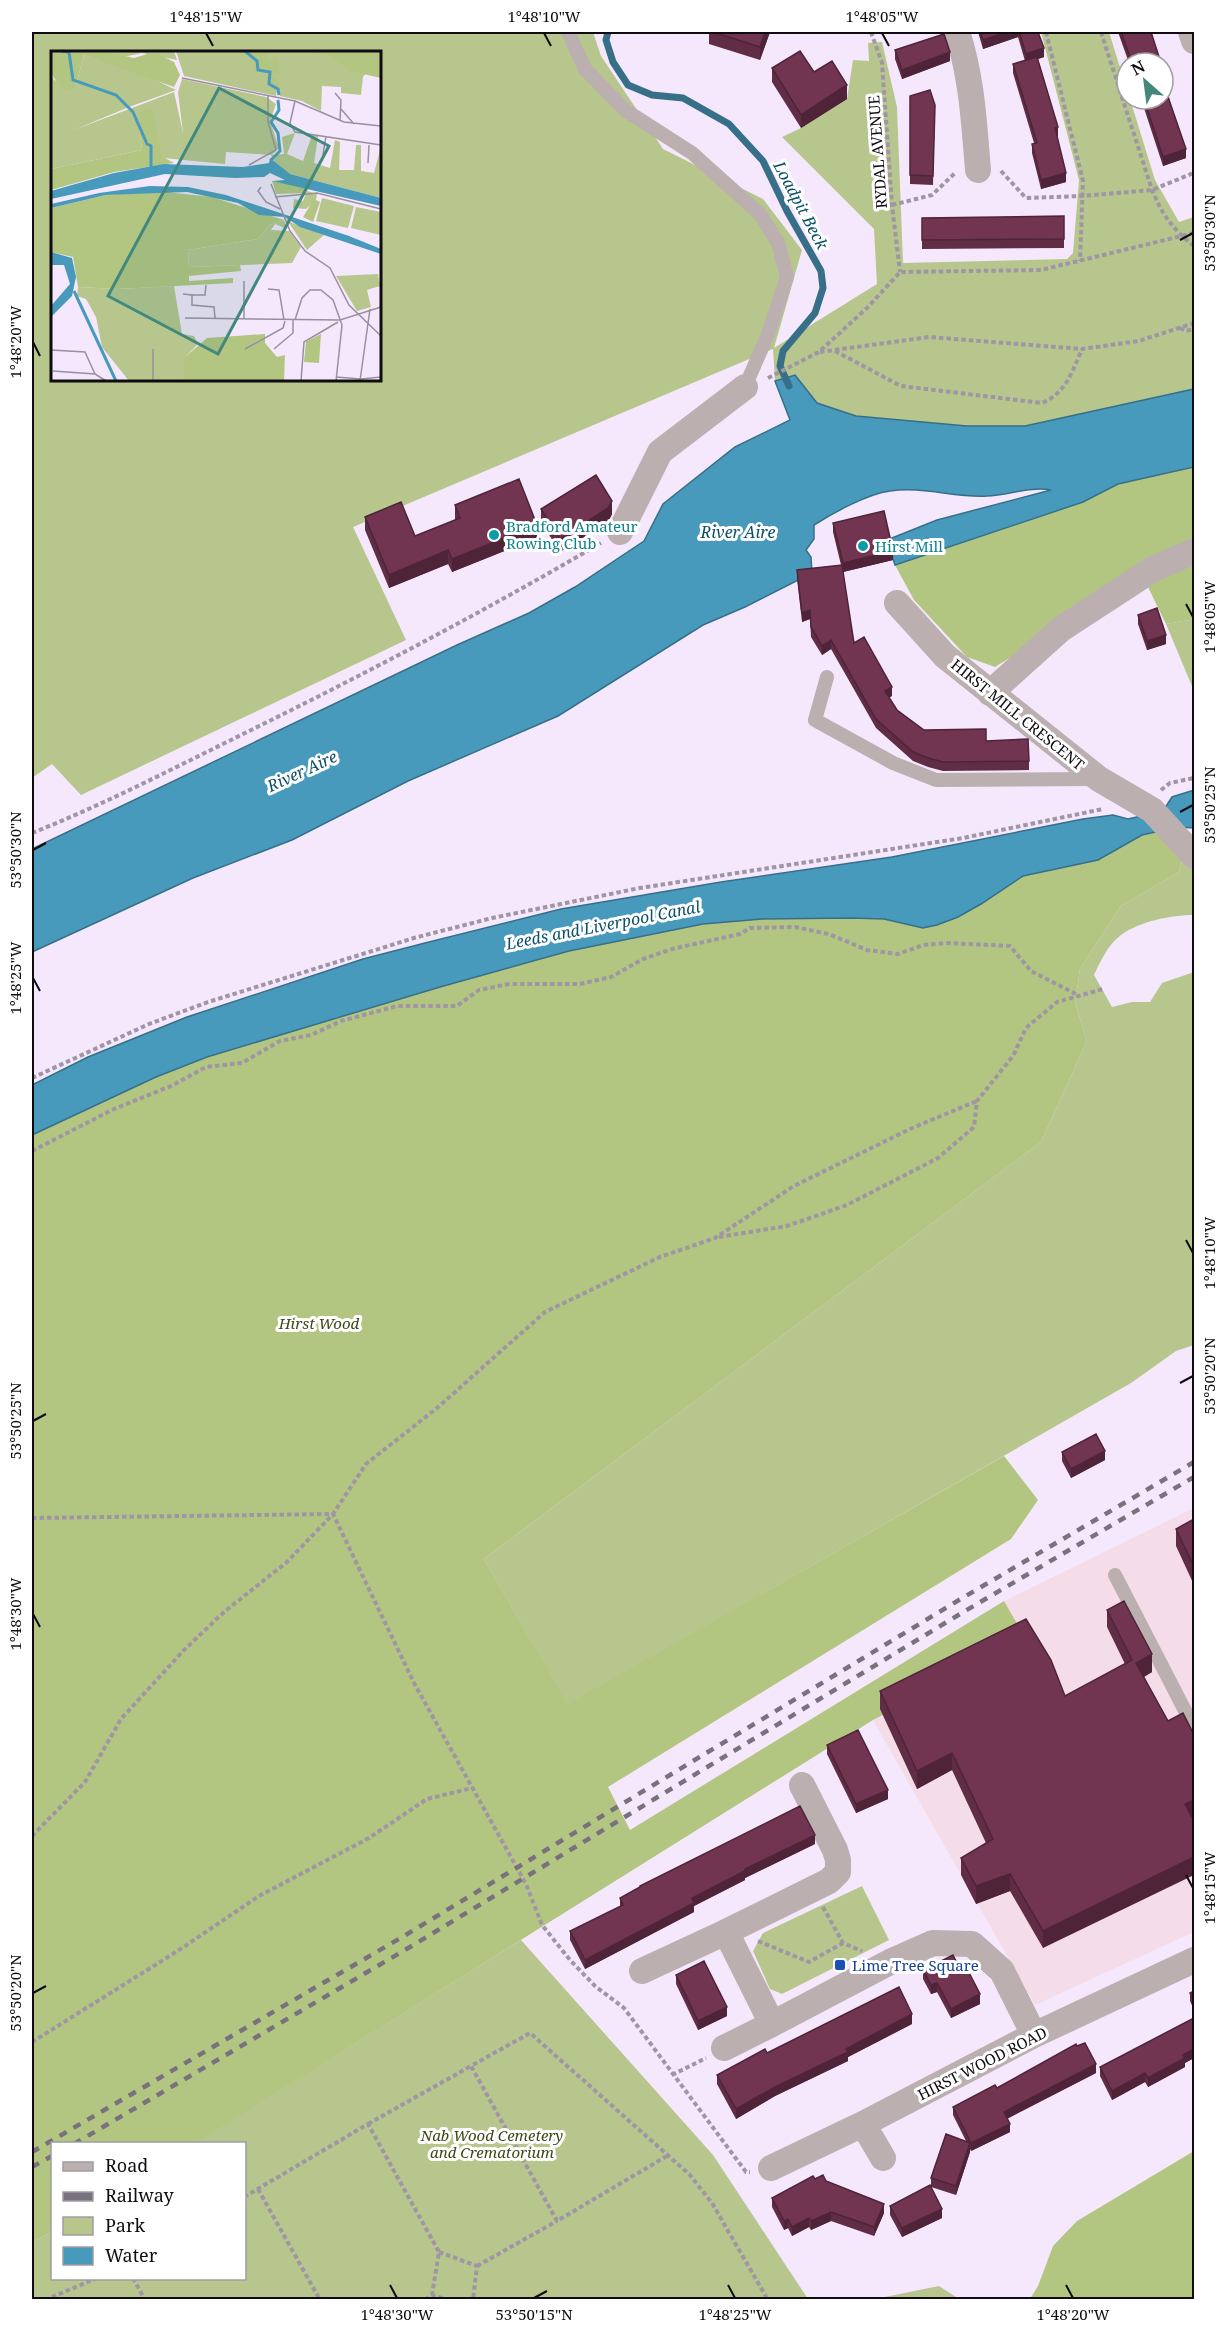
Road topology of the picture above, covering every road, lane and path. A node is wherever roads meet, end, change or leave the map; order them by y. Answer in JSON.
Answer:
{"nodes":[{"id":1,"x":568,"y":32,"type":"edge"},
{"id":2,"x":872,"y":32,"type":"edge"},
{"id":3,"x":957,"y":32,"type":"edge"},
{"id":4,"x":1046,"y":32,"type":"edge"},
{"id":5,"x":1101,"y":32,"type":"edge"},
{"id":6,"x":1191,"y":32,"type":"edge"},
{"id":7,"x":1194,"y":41,"type":"edge"},
{"id":8,"x":978,"y":170,"type":"junction"},
{"id":9,"x":1194,"y":170,"type":"edge"},
{"id":10,"x":1152,"y":190,"type":"junction"},
{"id":11,"x":1082,"y":196,"type":"junction"},
{"id":12,"x":892,"y":205,"type":"junction"},
{"id":13,"x":1194,"y":233,"type":"edge"},
{"id":14,"x":1181,"y":236,"type":"junction"},
{"id":15,"x":1194,"y":246,"type":"edge"},
{"id":16,"x":1080,"y":261,"type":"junction"},
{"id":17,"x":900,"y":272,"type":"junction"},
{"id":18,"x":1194,"y":323,"type":"edge"},
{"id":19,"x":1180,"y":328,"type":"junction"},
{"id":20,"x":1194,"y":329,"type":"edge"},
{"id":21,"x":1082,"y":349,"type":"junction"},
{"id":22,"x":834,"y":350,"type":"junction"},
{"id":23,"x":819,"y":352,"type":"junction"},
{"id":24,"x":775,"y":374,"type":"dead end"},
{"id":25,"x":745,"y":387,"type":"joint"},
{"id":26,"x":620,"y":532,"type":"joint"},
{"id":27,"x":1194,"y":551,"type":"edge"},
{"id":28,"x":897,"y":603,"type":"dead end"},
{"id":29,"x":827,"y":677,"type":"dead end"},
{"id":30,"x":990,"y":693,"type":"junction"},
{"id":31,"x":1194,"y":778,"type":"edge"},
{"id":32,"x":1099,"y":779,"type":"junction"},
{"id":33,"x":1145,"y":805,"type":"junction"},
{"id":34,"x":32,"y":833,"type":"edge"},
{"id":35,"x":1194,"y":856,"type":"edge"},
{"id":36,"x":1103,"y":989,"type":"dead end"},
{"id":37,"x":1078,"y":995,"type":"junction"},
{"id":38,"x":32,"y":1078,"type":"edge"},
{"id":39,"x":977,"y":1101,"type":"junction"},
{"id":40,"x":32,"y":1151,"type":"edge"},
{"id":41,"x":716,"y":1238,"type":"junction"},
{"id":42,"x":333,"y":1514,"type":"junction"},
{"id":43,"x":32,"y":1518,"type":"edge"},
{"id":44,"x":1115,"y":1575,"type":"dead end"},
{"id":45,"x":1194,"y":1728,"type":"edge"},
{"id":46,"x":802,"y":1785,"type":"dead end"},
{"id":47,"x":472,"y":1788,"type":"junction"},
{"id":48,"x":32,"y":1836,"type":"edge"},
{"id":49,"x":813,"y":1888,"type":"junction"},
{"id":50,"x":728,"y":1931,"type":"junction"},
{"id":51,"x":843,"y":1943,"type":"junction"},
{"id":52,"x":1194,"y":1960,"type":"edge"},
{"id":53,"x":890,"y":1962,"type":"junction"},
{"id":54,"x":642,"y":1971,"type":"dead end"},
{"id":55,"x":772,"y":2024,"type":"junction"},
{"id":56,"x":1034,"y":2036,"type":"junction"},
{"id":57,"x":32,"y":2042,"type":"edge"},
{"id":58,"x":724,"y":2048,"type":"dead end"},
{"id":59,"x":696,"y":2065,"type":"dead end"},
{"id":60,"x":471,"y":2066,"type":"junction"},
{"id":61,"x":672,"y":2075,"type":"junction"},
{"id":62,"x":368,"y":2124,"type":"junction"},
{"id":63,"x":863,"y":2124,"type":"junction"},
{"id":64,"x":667,"y":2156,"type":"junction"},
{"id":65,"x":883,"y":2158,"type":"dead end"},
{"id":66,"x":771,"y":2168,"type":"joint"},
{"id":67,"x":258,"y":2189,"type":"junction"},
{"id":68,"x":246,"y":2196,"type":"edge"},
{"id":69,"x":557,"y":2221,"type":"junction"},
{"id":70,"x":439,"y":2252,"type":"junction"},
{"id":71,"x":477,"y":2266,"type":"junction"},
{"id":72,"x":92,"y":2280,"type":"edge"},
{"id":73,"x":134,"y":2280,"type":"edge"},
{"id":74,"x":432,"y":2295,"type":"junction"},
{"id":75,"x":45,"y":2300,"type":"edge"},
{"id":76,"x":145,"y":2300,"type":"edge"},
{"id":77,"x":321,"y":2300,"type":"edge"},
{"id":78,"x":425,"y":2300,"type":"edge"},
{"id":79,"x":449,"y":2300,"type":"edge"},
{"id":80,"x":473,"y":2300,"type":"edge"},
{"id":81,"x":768,"y":2300,"type":"edge"}],
"edges":[{"from":1,"to":25,"type":"lane"},
{"from":2,"to":12,"type":"path","name":"RYDAL AVENUE"},
{"from":3,"to":8,"type":"street"},
{"from":4,"to":11,"type":"path"},
{"from":5,"to":10,"type":"path"},
{"from":6,"to":7,"type":"street"},
{"from":8,"to":11,"type":"path"},
{"from":8,"to":12,"type":"path"},
{"from":9,"to":10,"type":"path"},
{"from":10,"to":11,"type":"path"},
{"from":10,"to":14,"type":"path"},
{"from":11,"to":16,"type":"path"},
{"from":12,"to":17,"type":"path","name":"RYDAL AVENUE"},
{"from":13,"to":14,"type":"path"},
{"from":14,"to":15,"type":"path"},
{"from":14,"to":16,"type":"path"},
{"from":16,"to":17,"type":"path"},
{"from":17,"to":23,"type":"path"},
{"from":18,"to":19,"type":"path"},
{"from":19,"to":20,"type":"path"},
{"from":19,"to":21,"type":"path"},
{"from":21,"to":22,"type":"path"},
{"from":21,"to":22,"type":"path"},
{"from":22,"to":23,"type":"path"},
{"from":23,"to":24,"type":"path"},
{"from":25,"to":26,"type":"street"},
{"from":26,"to":34,"type":"path"},
{"from":27,"to":30,"type":"street"},
{"from":28,"to":30,"type":"street","name":"HIRST MILL CRESCENT"},
{"from":29,"to":32,"type":"lane"},
{"from":30,"to":32,"type":"street","name":"HIRST MILL CRESCENT"},
{"from":31,"to":33,"type":"path"},
{"from":32,"to":33,"type":"street","name":"HIRST MILL CRESCENT"},
{"from":33,"to":35,"type":"street","name":"HIRST MILL CRESCENT"},
{"from":33,"to":38,"type":"path"},
{"from":36,"to":37,"type":"path"},
{"from":37,"to":39,"type":"path"},
{"from":37,"to":40,"type":"path"},
{"from":39,"to":41,"type":"path"},
{"from":39,"to":41,"type":"path"},
{"from":41,"to":42,"type":"path"},
{"from":42,"to":43,"type":"path"},
{"from":42,"to":47,"type":"path"},
{"from":42,"to":48,"type":"path"},
{"from":44,"to":45,"type":"lane"},
{"from":46,"to":49,"type":"street"},
{"from":47,"to":57,"type":"path"},
{"from":47,"to":61,"type":"path"},
{"from":49,"to":50,"type":"street"},
{"from":49,"to":51,"type":"path"},
{"from":50,"to":51,"type":"path"},
{"from":50,"to":54,"type":"street"},
{"from":50,"to":55,"type":"street"},
{"from":51,"to":53,"type":"path"},
{"from":52,"to":56,"type":"street","name":"HIRST WOOD ROAD"},
{"from":53,"to":55,"type":"street"},
{"from":53,"to":56,"type":"street"},
{"from":55,"to":58,"type":"street"},
{"from":56,"to":63,"type":"street","name":"HIRST WOOD ROAD"},
{"from":59,"to":61,"type":"path"},
{"from":60,"to":62,"type":"path"},
{"from":60,"to":64,"type":"path"},
{"from":60,"to":69,"type":"path"},
{"from":61,"to":66,"type":"path"},
{"from":62,"to":67,"type":"path"},
{"from":62,"to":70,"type":"path"},
{"from":63,"to":65,"type":"street"},
{"from":63,"to":66,"type":"street","name":"HIRST WOOD ROAD"},
{"from":64,"to":69,"type":"path"},
{"from":64,"to":81,"type":"path"},
{"from":67,"to":68,"type":"path"},
{"from":67,"to":77,"type":"path"},
{"from":69,"to":71,"type":"path"},
{"from":70,"to":71,"type":"path"},
{"from":70,"to":74,"type":"path"},
{"from":71,"to":80,"type":"path"},
{"from":72,"to":75,"type":"path"},
{"from":73,"to":76,"type":"path"},
{"from":74,"to":78,"type":"path"},
{"from":74,"to":79,"type":"path"}]}
